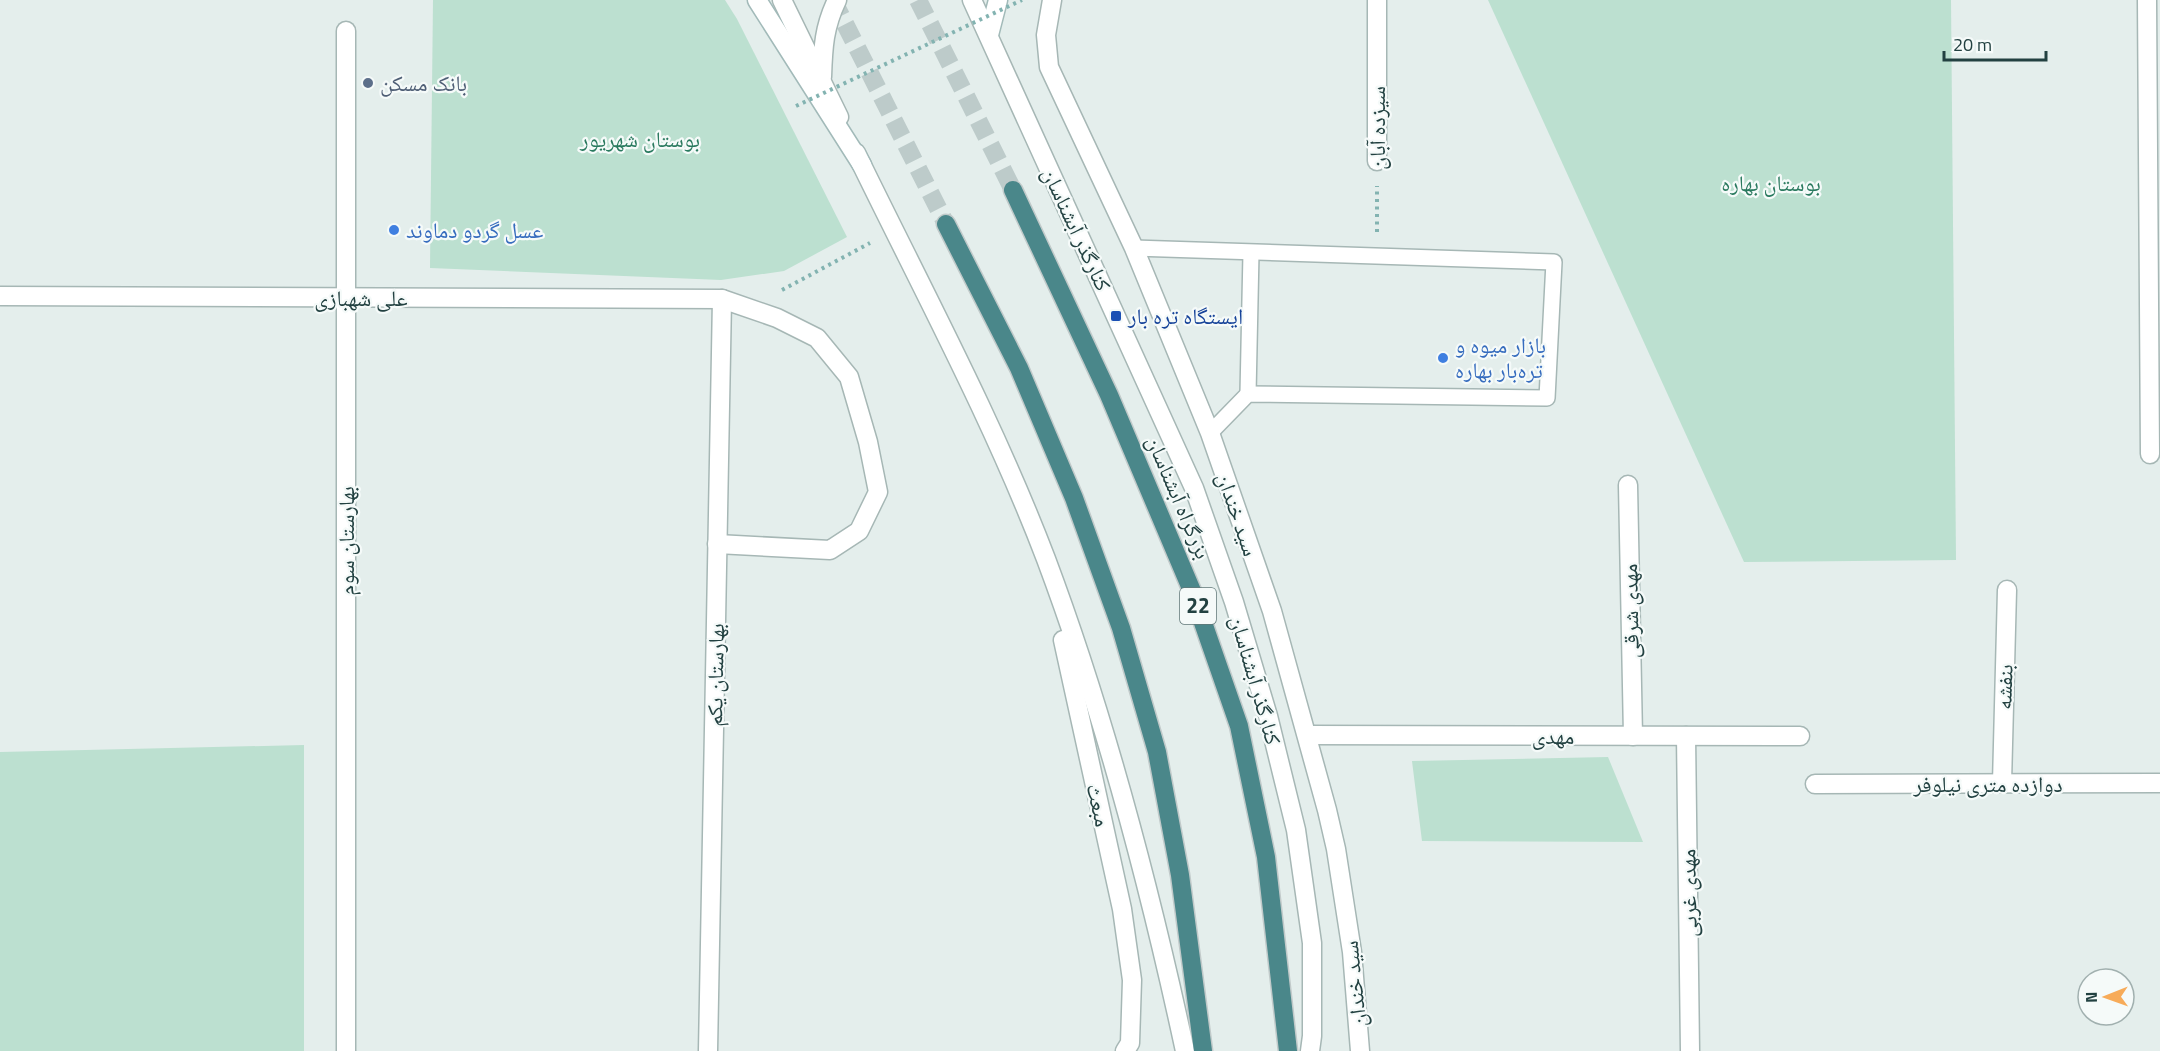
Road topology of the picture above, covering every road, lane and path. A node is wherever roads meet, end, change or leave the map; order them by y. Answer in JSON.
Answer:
{"nodes":[{"id":1,"x":757,"y":0,"type":"edge"},
{"id":2,"x":782,"y":0,"type":"edge"},
{"id":3,"x":837,"y":0,"type":"edge"},
{"id":4,"x":998,"y":0,"type":"edge"},
{"id":5,"x":1022,"y":0,"type":"edge"},
{"id":6,"x":1052,"y":0,"type":"edge"},
{"id":7,"x":1377,"y":0,"type":"edge"},
{"id":8,"x":2147,"y":0,"type":"edge"},
{"id":9,"x":972,"y":2,"type":"edge"},
{"id":10,"x":346,"y":32,"type":"dead end"},
{"id":11,"x":988,"y":35,"type":"junction"},
{"id":12,"x":822,"y":82,"type":"junction"},
{"id":13,"x":798,"y":93,"type":"dead end"},
{"id":14,"x":803,"y":104,"type":"dead end"},
{"id":15,"x":796,"y":106,"type":"dead end"},
{"id":16,"x":1377,"y":161,"type":"joint"},
{"id":17,"x":862,"y":165,"type":"junction"},
{"id":18,"x":1013,"y":190,"type":"tunnel mouth"},
{"id":19,"x":946,"y":224,"type":"tunnel mouth"},
{"id":20,"x":865,"y":233,"type":"dead end"},
{"id":21,"x":1134,"y":248,"type":"junction"},
{"id":22,"x":1251,"y":253,"type":"junction"},
{"id":23,"x":1377,"y":256,"type":"junction"},
{"id":24,"x":775,"y":291,"type":"dead end"},
{"id":25,"x":0,"y":296,"type":"edge"},
{"id":26,"x":346,"y":298,"type":"junction"},
{"id":27,"x":722,"y":299,"type":"junction"},
{"id":28,"x":1248,"y":394,"type":"junction"},
{"id":29,"x":1210,"y":432,"type":"junction"},
{"id":30,"x":2150,"y":454,"type":"dead end"},
{"id":31,"x":1628,"y":485,"type":"dead end"},
{"id":32,"x":717,"y":544,"type":"junction"},
{"id":33,"x":1045,"y":559,"type":"junction"},
{"id":34,"x":2007,"y":590,"type":"dead end"},
{"id":35,"x":1307,"y":735,"type":"junction"},
{"id":36,"x":1633,"y":736,"type":"junction"},
{"id":37,"x":1686,"y":736,"type":"junction"},
{"id":38,"x":1800,"y":736,"type":"dead end"},
{"id":39,"x":2002,"y":783,"type":"junction"},
{"id":40,"x":2160,"y":783,"type":"edge"},
{"id":41,"x":1815,"y":784,"type":"dead end"},
{"id":42,"x":346,"y":1051,"type":"edge"},
{"id":43,"x":708,"y":1051,"type":"edge"},
{"id":44,"x":1125,"y":1051,"type":"edge"},
{"id":45,"x":1185,"y":1051,"type":"edge"},
{"id":46,"x":1203,"y":1051,"type":"edge"},
{"id":47,"x":1288,"y":1051,"type":"edge"},
{"id":48,"x":1310,"y":1051,"type":"edge"},
{"id":49,"x":1360,"y":1051,"type":"edge"},
{"id":50,"x":1690,"y":1051,"type":"edge"}],
"edges":[{"from":1,"to":17,"type":"street"},
{"from":2,"to":12,"type":"street"},
{"from":3,"to":12,"type":"street"},
{"from":4,"to":11,"type":"street"},
{"from":5,"to":15,"type":"path","bridge":true},
{"from":6,"to":21,"type":"street","name":"سید خندان"},
{"from":7,"to":16,"type":"street","name":"سیزده آبان"},
{"from":8,"to":30,"type":"street"},
{"from":9,"to":11,"type":"street","name":"کنارگذر آبشناسان"},
{"from":10,"to":26,"type":"street","name":"بهارستان سوم"},
{"from":11,"to":48,"type":"street","name":"کنارگذر آبشناسان"},
{"from":12,"to":17,"type":"street"},
{"from":13,"to":14,"type":"path"},
{"from":16,"to":23,"type":"path","name":"سیزده آبان"},
{"from":17,"to":33,"type":"street"},
{"from":18,"to":47,"type":"highway","name":"بزرگراه آبشناسان","number":"22"},
{"from":19,"to":46,"type":"highway"},
{"from":20,"to":24,"type":"path"},
{"from":21,"to":22,"type":"lane"},
{"from":21,"to":29,"type":"street","name":"سید خندان"},
{"from":22,"to":23,"type":"lane"},
{"from":22,"to":28,"type":"lane"},
{"from":23,"to":28,"type":"lane"},
{"from":25,"to":26,"type":"street","name":"علی شهبازی"},
{"from":26,"to":27,"type":"street","name":"علی شهبازی"},
{"from":26,"to":42,"type":"street","name":"بهارستان سوم"},
{"from":27,"to":32,"type":"street","name":"بهارستان یکم"},
{"from":27,"to":32,"type":"street","name":"علی شهبازی"},
{"from":28,"to":29,"type":"lane"},
{"from":29,"to":35,"type":"street","name":"سید خندان"},
{"from":31,"to":36,"type":"street","name":"مهدی شرقی"},
{"from":32,"to":43,"type":"street","name":"بهارستان یکم"},
{"from":33,"to":44,"type":"street","name":"مبعث"},
{"from":33,"to":45,"type":"street"},
{"from":34,"to":39,"type":"street","name":"بنفشه"},
{"from":35,"to":36,"type":"street","name":"مهدی"},
{"from":35,"to":49,"type":"street","name":"سید خندان"},
{"from":36,"to":37,"type":"street","name":"مهدی"},
{"from":37,"to":38,"type":"street","name":"مهدی"},
{"from":37,"to":50,"type":"street","name":"مهدی غربی"},
{"from":39,"to":40,"type":"street","name":"دوازده متری نیلوفر"},
{"from":39,"to":41,"type":"street","name":"دوازده متری نیلوفر"}]}
